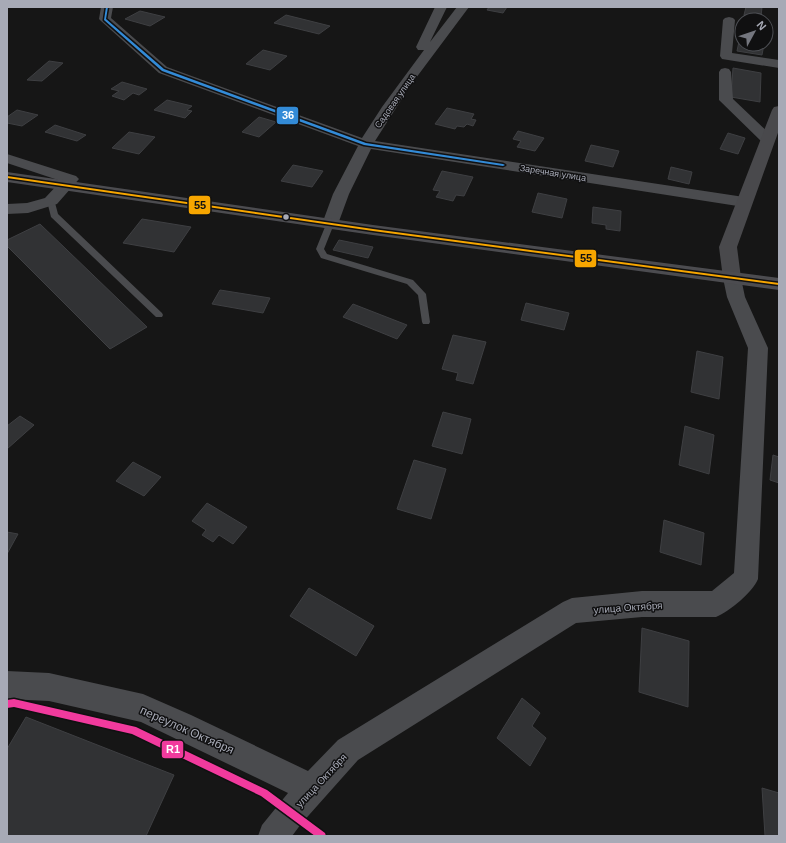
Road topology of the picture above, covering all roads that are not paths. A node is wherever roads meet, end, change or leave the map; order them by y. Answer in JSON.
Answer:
{"nodes":[{"id":1,"x":441,"y":7,"type":"edge"},
{"id":2,"x":463,"y":7,"type":"edge"},
{"id":3,"x":106,"y":13,"type":"edge"},
{"id":4,"x":729,"y":20,"type":"dead end"},
{"id":5,"x":425,"y":58,"type":"junction"},
{"id":6,"x":779,"y":64,"type":"edge"},
{"id":7,"x":725,"y":72,"type":"dead end"},
{"id":8,"x":779,"y":110,"type":"edge"},
{"id":9,"x":768,"y":139,"type":"junction"},
{"id":10,"x":365,"y":144,"type":"junction"},
{"id":11,"x":7,"y":158,"type":"edge"},
{"id":12,"x":7,"y":177,"type":"edge"},
{"id":13,"x":66,"y":185,"type":"junction"},
{"id":14,"x":51,"y":201,"type":"junction"},
{"id":15,"x":744,"y":202,"type":"junction"},
{"id":16,"x":7,"y":209,"type":"edge"},
{"id":17,"x":330,"y":224,"type":"junction"},
{"id":18,"x":732,"y":278,"type":"junction"},
{"id":19,"x":773,"y":283,"type":"edge"},
{"id":20,"x":160,"y":315,"type":"dead end"},
{"id":21,"x":426,"y":322,"type":"dead end"},
{"id":22,"x":7,"y":685,"type":"edge"},
{"id":23,"x":313,"y":789,"type":"junction"},
{"id":24,"x":273,"y":836,"type":"edge"}],
"edges":[{"from":1,"to":5,"type":"street"},
{"from":2,"to":5,"type":"street","name":"Садовая улица"},
{"from":3,"to":10,"type":"street","name":"Заречная улица"},
{"from":4,"to":6,"type":"street"},
{"from":5,"to":10,"type":"street","name":"Садовая улица"},
{"from":7,"to":9,"type":"street"},
{"from":8,"to":9,"type":"street"},
{"from":9,"to":15,"type":"street"},
{"from":10,"to":15,"type":"street","name":"Заречная улица"},
{"from":10,"to":17,"type":"street","name":"Садовая улица"},
{"from":11,"to":13,"type":"street"},
{"from":12,"to":13,"type":"main road"},
{"from":13,"to":14,"type":"street"},
{"from":13,"to":17,"type":"main road"},
{"from":14,"to":16,"type":"street"},
{"from":14,"to":20,"type":"lane"},
{"from":15,"to":18,"type":"street"},
{"from":17,"to":18,"type":"main road"},
{"from":17,"to":21,"type":"lane"},
{"from":18,"to":19,"type":"main road"},
{"from":18,"to":23,"type":"street","name":"улица Октября"},
{"from":22,"to":23,"type":"street","name":"переулок Октября"},
{"from":23,"to":24,"type":"street","name":"улица Октября"}]}
